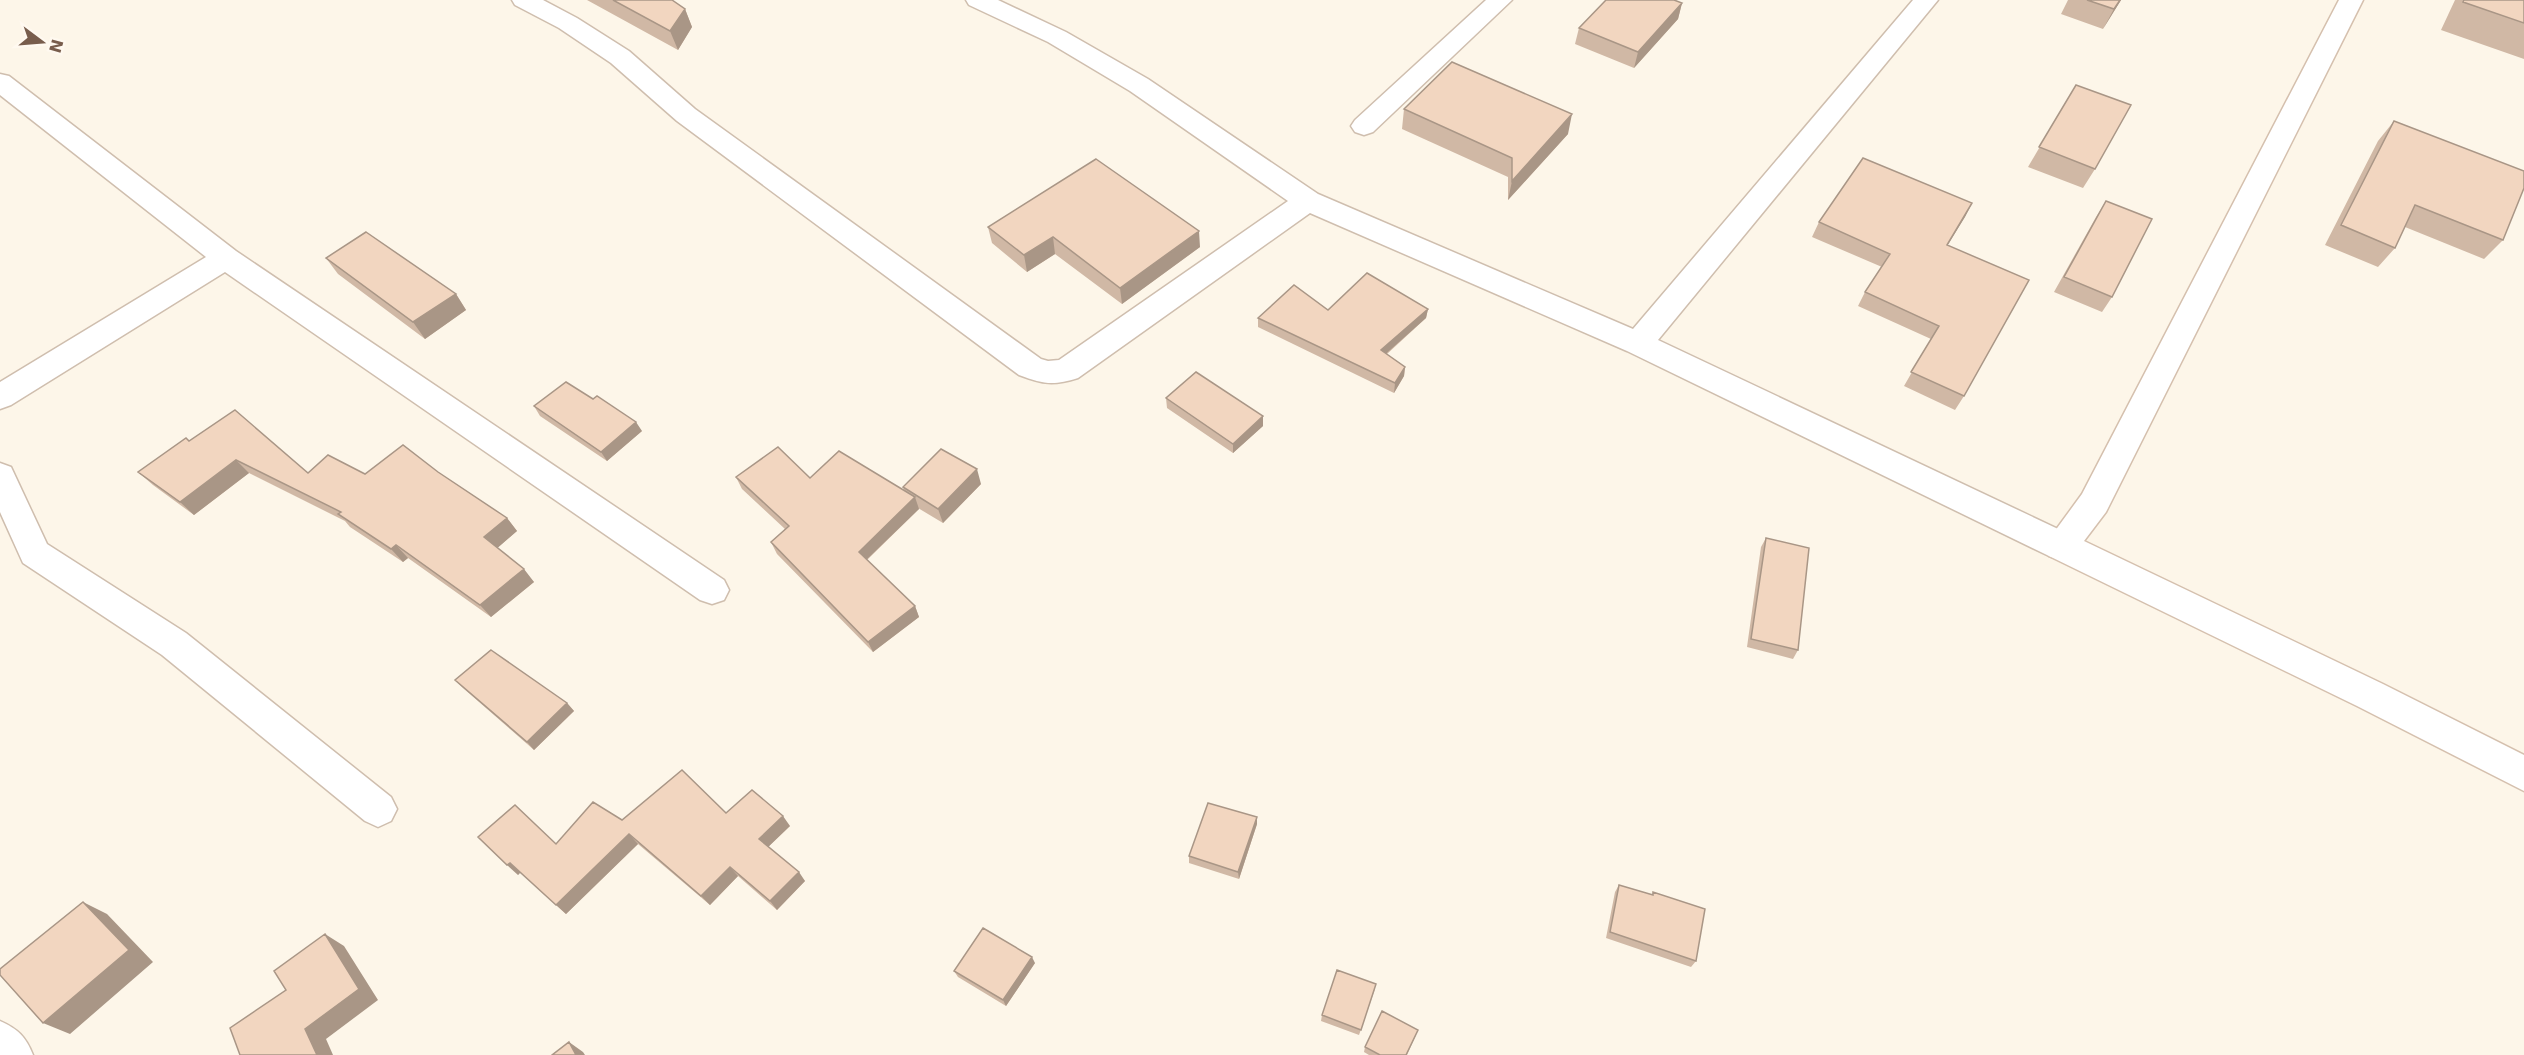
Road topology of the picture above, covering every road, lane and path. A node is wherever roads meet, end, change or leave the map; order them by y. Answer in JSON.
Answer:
{"nodes":[{"id":1,"x":524,"y":0,"type":"edge"},
{"id":2,"x":978,"y":0,"type":"edge"},
{"id":3,"x":1500,"y":0,"type":"edge"},
{"id":4,"x":1926,"y":0,"type":"edge"},
{"id":5,"x":2351,"y":0,"type":"edge"},
{"id":6,"x":0,"y":81,"type":"edge"},
{"id":7,"x":1364,"y":126,"type":"dead end"},
{"id":8,"x":1308,"y":201,"type":"junction"},
{"id":9,"x":226,"y":258,"type":"junction"},
{"id":10,"x":1638,"y":343,"type":"junction"},
{"id":11,"x":0,"y":397,"type":"edge"},
{"id":12,"x":0,"y":476,"type":"edge"},
{"id":13,"x":2061,"y":546,"type":"junction"},
{"id":14,"x":712,"y":590,"type":"dead end"},
{"id":15,"x":2524,"y":774,"type":"edge"},
{"id":16,"x":378,"y":809,"type":"dead end"},
{"id":17,"x":0,"y":1042,"type":"edge"},
{"id":18,"x":12,"y":1055,"type":"edge"}],
"edges":[{"from":1,"to":8,"type":"street"},
{"from":2,"to":8,"type":"street"},
{"from":3,"to":7,"type":"street"},
{"from":4,"to":10,"type":"street"},
{"from":5,"to":13,"type":"street"},
{"from":6,"to":9,"type":"street"},
{"from":8,"to":10,"type":"street"},
{"from":9,"to":11,"type":"street"},
{"from":9,"to":14,"type":"street"},
{"from":10,"to":13,"type":"street"},
{"from":12,"to":16,"type":"street"},
{"from":13,"to":15,"type":"street"},
{"from":17,"to":18,"type":"street"}]}
